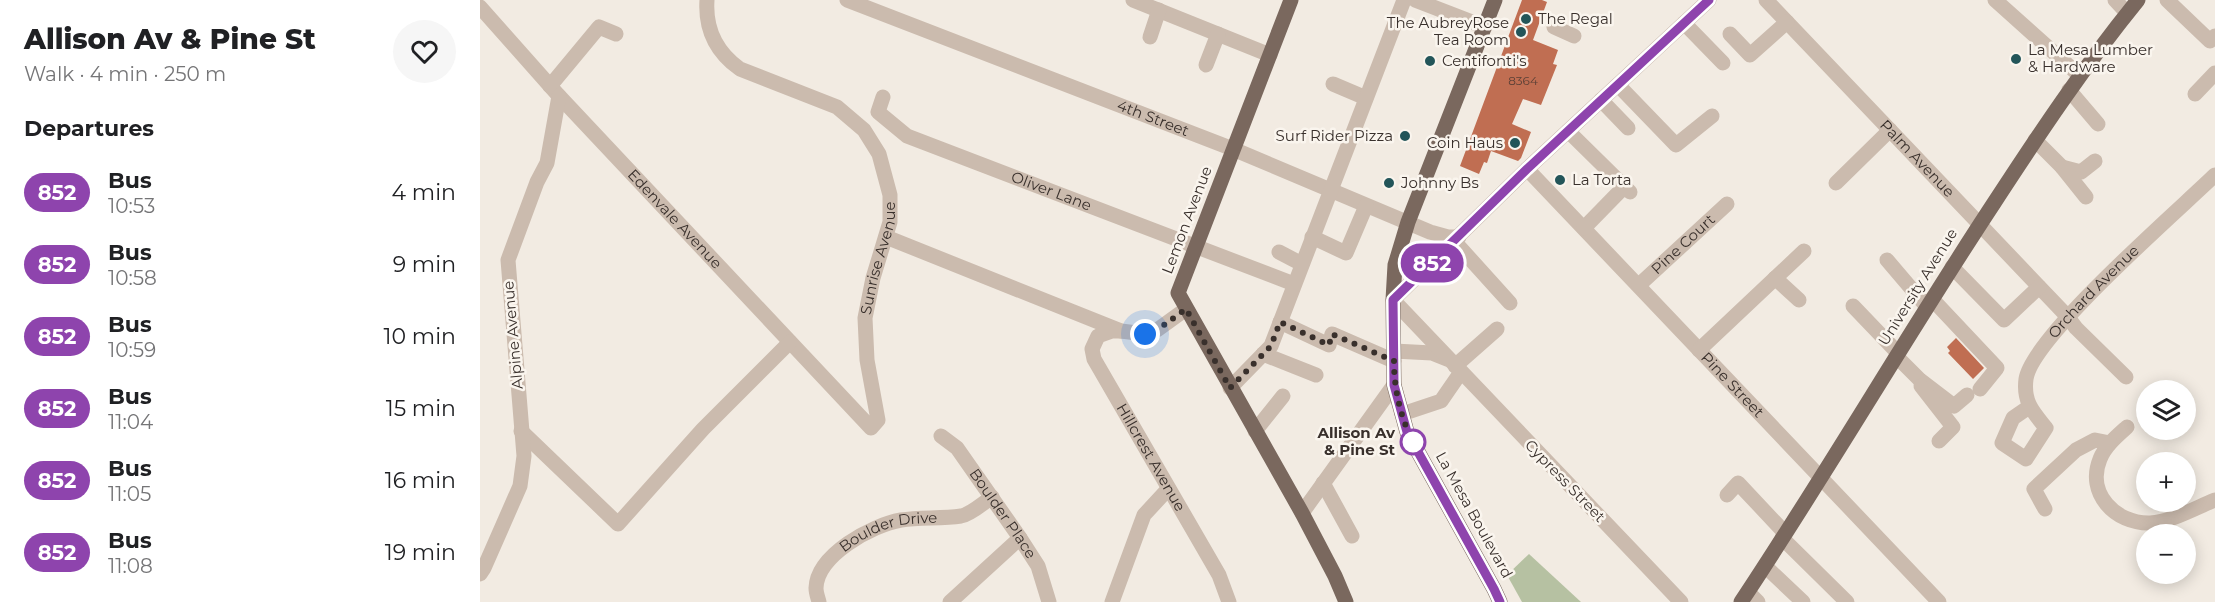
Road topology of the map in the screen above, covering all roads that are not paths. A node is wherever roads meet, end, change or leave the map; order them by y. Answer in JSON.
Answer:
{"nodes":[{"id":1,"x":707,"y":0,"type":"edge"},
{"id":2,"x":847,"y":0,"type":"edge"},
{"id":3,"x":1133,"y":0,"type":"edge"},
{"id":4,"x":1291,"y":0,"type":"edge"},
{"id":5,"x":1404,"y":0,"type":"edge"},
{"id":6,"x":1415,"y":0,"type":"edge"},
{"id":7,"x":1495,"y":0,"type":"edge"},
{"id":8,"x":1709,"y":0,"type":"edge"},
{"id":9,"x":1766,"y":0,"type":"edge"},
{"id":10,"x":1995,"y":0,"type":"edge"},
{"id":11,"x":2115,"y":0,"type":"edge"},
{"id":12,"x":2138,"y":0,"type":"edge"},
{"id":13,"x":2167,"y":0,"type":"edge"},
{"id":14,"x":883,"y":6,"type":"edge"},
{"id":15,"x":480,"y":7,"type":"edge"},
{"id":16,"x":1159,"y":10,"type":"junction"},
{"id":17,"x":2127,"y":13,"type":"junction"},
{"id":18,"x":1787,"y":22,"type":"junction"},
{"id":19,"x":1684,"y":23,"type":"junction"},
{"id":20,"x":1485,"y":27,"type":"junction"},
{"id":21,"x":1554,"y":27,"type":"dead end"},
{"id":22,"x":616,"y":34,"type":"dead end"},
{"id":23,"x":1218,"y":34,"type":"junction"},
{"id":24,"x":1730,"y":34,"type":"dead end"},
{"id":25,"x":1574,"y":36,"type":"dead end"},
{"id":26,"x":2215,"y":36,"type":"edge"},
{"id":27,"x":1150,"y":37,"type":"dead end"},
{"id":28,"x":1270,"y":55,"type":"junction"},
{"id":29,"x":1723,"y":63,"type":"dead end"},
{"id":30,"x":1206,"y":65,"type":"dead end"},
{"id":31,"x":2215,"y":72,"type":"edge"},
{"id":32,"x":2079,"y":75,"type":"junction"},
{"id":33,"x":1333,"y":84,"type":"dead end"},
{"id":34,"x":1618,"y":85,"type":"junction"},
{"id":35,"x":2069,"y":90,"type":"junction"},
{"id":36,"x":555,"y":91,"type":"junction"},
{"id":37,"x":2195,"y":94,"type":"dead end"},
{"id":38,"x":883,"y":97,"type":"dead end"},
{"id":39,"x":1366,"y":98,"type":"junction"},
{"id":40,"x":1601,"y":100,"type":"junction"},
{"id":41,"x":1712,"y":116,"type":"dead end"},
{"id":42,"x":2098,"y":124,"type":"dead end"},
{"id":43,"x":1628,"y":128,"type":"dead end"},
{"id":44,"x":1890,"y":130,"type":"junction"},
{"id":45,"x":1568,"y":131,"type":"junction"},
{"id":46,"x":2035,"y":140,"type":"junction"},
{"id":47,"x":1233,"y":150,"type":"junction"},
{"id":48,"x":2095,"y":161,"type":"dead end"},
{"id":49,"x":2062,"y":167,"type":"junction"},
{"id":50,"x":1527,"y":169,"type":"junction"},
{"id":51,"x":2215,"y":175,"type":"edge"},
{"id":52,"x":1836,"y":183,"type":"dead end"},
{"id":53,"x":1329,"y":191,"type":"junction"},
{"id":54,"x":2086,"y":197,"type":"dead end"},
{"id":55,"x":1726,"y":204,"type":"dead end"},
{"id":56,"x":1366,"y":206,"type":"junction"},
{"id":57,"x":1408,"y":222,"type":"junction"},
{"id":58,"x":1980,"y":224,"type":"junction"},
{"id":59,"x":1584,"y":228,"type":"junction"},
{"id":60,"x":886,"y":237,"type":"junction"},
{"id":61,"x":1312,"y":237,"type":"junction"},
{"id":62,"x":1456,"y":239,"type":"junction"},
{"id":63,"x":1196,"y":247,"type":"junction"},
{"id":64,"x":1804,"y":251,"type":"dead end"},
{"id":65,"x":1279,"y":252,"type":"dead end"},
{"id":66,"x":1887,"y":260,"type":"dead end"},
{"id":67,"x":1302,"y":264,"type":"junction"},
{"id":68,"x":1952,"y":267,"type":"junction"},
{"id":69,"x":1775,"y":278,"type":"junction"},
{"id":70,"x":1294,"y":284,"type":"junction"},
{"id":71,"x":1639,"y":285,"type":"junction"},
{"id":72,"x":2039,"y":287,"type":"junction"},
{"id":73,"x":1393,"y":300,"type":"junction"},
{"id":74,"x":1799,"y":300,"type":"dead end"},
{"id":75,"x":1510,"y":303,"type":"dead end"},
{"id":76,"x":1930,"y":303,"type":"junction"},
{"id":77,"x":1853,"y":306,"type":"dead end"},
{"id":78,"x":1186,"y":309,"type":"junction"},
{"id":79,"x":2067,"y":316,"type":"junction"},
{"id":80,"x":1280,"y":322,"type":"junction"},
{"id":81,"x":1497,"y":329,"type":"dead end"},
{"id":82,"x":1122,"y":331,"type":"junction"},
{"id":83,"x":790,"y":342,"type":"junction"},
{"id":84,"x":1699,"y":350,"type":"junction"},
{"id":85,"x":1263,"y":354,"type":"junction"},
{"id":86,"x":1897,"y":355,"type":"junction"},
{"id":87,"x":1394,"y":356,"type":"junction"},
{"id":88,"x":1455,"y":366,"type":"junction"},
{"id":89,"x":1316,"y":375,"type":"dead end"},
{"id":90,"x":2126,"y":377,"type":"dead end"},
{"id":91,"x":1920,"y":380,"type":"junction"},
{"id":92,"x":1394,"y":385,"type":"junction"},
{"id":93,"x":1230,"y":388,"type":"junction"},
{"id":94,"x":1283,"y":396,"type":"dead end"},
{"id":95,"x":2029,"y":407,"type":"junction"},
{"id":96,"x":1402,"y":414,"type":"junction"},
{"id":97,"x":2127,"y":427,"type":"dead end"},
{"id":98,"x":871,"y":428,"type":"joint"},
{"id":99,"x":521,"y":431,"type":"junction"},
{"id":100,"x":1255,"y":431,"type":"junction"},
{"id":101,"x":941,"y":436,"type":"dead end"},
{"id":102,"x":1939,"y":441,"type":"dead end"},
{"id":103,"x":2110,"y":443,"type":"junction"},
{"id":104,"x":1820,"y":478,"type":"junction"},
{"id":105,"x":1323,"y":483,"type":"junction"},
{"id":106,"x":1168,"y":489,"type":"junction"},
{"id":107,"x":1727,"y":495,"type":"dead end"},
{"id":108,"x":992,"y":497,"type":"junction"},
{"id":109,"x":2215,"y":500,"type":"edge"},
{"id":110,"x":2044,"y":509,"type":"dead end"},
{"id":111,"x":1302,"y":513,"type":"junction"},
{"id":112,"x":1352,"y":536,"type":"dead end"},
{"id":113,"x":1784,"y":536,"type":"junction"},
{"id":114,"x":1020,"y":538,"type":"junction"},
{"id":115,"x":1765,"y":566,"type":"junction"},
{"id":116,"x":480,"y":574,"type":"edge"},
{"id":117,"x":1749,"y":599,"type":"edge"},
{"id":118,"x":819,"y":602,"type":"edge"},
{"id":119,"x":950,"y":602,"type":"edge"},
{"id":120,"x":1049,"y":602,"type":"edge"},
{"id":121,"x":1112,"y":602,"type":"edge"},
{"id":122,"x":1229,"y":602,"type":"edge"},
{"id":123,"x":1346,"y":602,"type":"edge"},
{"id":124,"x":1500,"y":602,"type":"edge"},
{"id":125,"x":1681,"y":602,"type":"edge"},
{"id":126,"x":1803,"y":602,"type":"edge"},
{"id":127,"x":1847,"y":602,"type":"edge"},
{"id":128,"x":1939,"y":602,"type":"edge"}],
"edges":[{"from":1,"to":60,"type":"street","name":"Sunrise Avenue"},
{"from":2,"to":14,"type":"street","name":"4th Street"},
{"from":3,"to":16,"type":"street"},
{"from":4,"to":28,"type":"main road","name":"Lemon Avenue"},
{"from":5,"to":39,"type":"street"},
{"from":6,"to":20,"type":"street"},
{"from":7,"to":20,"type":"main road","name":"La Mesa Boulevard"},
{"from":8,"to":19,"type":"street"},
{"from":9,"to":18,"type":"street","name":"Palm Avenue"},
{"from":10,"to":32,"type":"street"},
{"from":11,"to":17,"type":"street"},
{"from":12,"to":17,"type":"main road","name":"University Avenue"},
{"from":13,"to":26,"type":"street"},
{"from":14,"to":47,"type":"street","name":"4th Street"},
{"from":15,"to":36,"type":"street","name":"Edenvale Avenue"},
{"from":16,"to":23,"type":"street"},
{"from":16,"to":27,"type":"street"},
{"from":17,"to":32,"type":"main road","name":"University Avenue"},
{"from":18,"to":24,"type":"street"},
{"from":18,"to":44,"type":"street","name":"Palm Avenue"},
{"from":19,"to":29,"type":"street"},
{"from":19,"to":34,"type":"street"},
{"from":20,"to":57,"type":"main road","name":"La Mesa Boulevard"},
{"from":21,"to":25,"type":"street"},
{"from":22,"to":36,"type":"street"},
{"from":23,"to":28,"type":"street"},
{"from":23,"to":30,"type":"street"},
{"from":28,"to":47,"type":"main road","name":"Lemon Avenue"},
{"from":31,"to":37,"type":"street"},
{"from":32,"to":35,"type":"main road","name":"University Avenue"},
{"from":33,"to":39,"type":"street"},
{"from":34,"to":40,"type":"street"},
{"from":34,"to":41,"type":"street"},
{"from":35,"to":42,"type":"street"},
{"from":35,"to":46,"type":"main road","name":"University Avenue"},
{"from":36,"to":83,"type":"street","name":"Edenvale Avenue"},
{"from":36,"to":99,"type":"street","name":"Alpine Avenue"},
{"from":38,"to":63,"type":"street","name":"Oliver Lane"},
{"from":39,"to":53,"type":"street"},
{"from":40,"to":43,"type":"street"},
{"from":40,"to":45,"type":"street"},
{"from":44,"to":52,"type":"street"},
{"from":44,"to":58,"type":"street","name":"Palm Avenue"},
{"from":45,"to":50,"type":"street"},
{"from":45,"to":59,"type":"street"},
{"from":46,"to":49,"type":"street"},
{"from":46,"to":58,"type":"main road","name":"University Avenue"},
{"from":47,"to":53,"type":"street","name":"4th Street"},
{"from":47,"to":63,"type":"main road","name":"Lemon Avenue"},
{"from":48,"to":49,"type":"street"},
{"from":49,"to":54,"type":"street"},
{"from":50,"to":59,"type":"street","name":"Pine Street"},
{"from":50,"to":62,"type":"street"},
{"from":51,"to":79,"type":"street","name":"Orchard Avenue"},
{"from":53,"to":56,"type":"street","name":"4th Street"},
{"from":53,"to":61,"type":"street"},
{"from":55,"to":71,"type":"street","name":"Pine Court"},
{"from":56,"to":57,"type":"street","name":"4th Street"},
{"from":56,"to":61,"type":"street"},
{"from":57,"to":62,"type":"street","name":"4th Street"},
{"from":57,"to":73,"type":"main road","name":"La Mesa Boulevard"},
{"from":58,"to":68,"type":"main road","name":"University Avenue"},
{"from":58,"to":72,"type":"street","name":"Palm Avenue"},
{"from":59,"to":71,"type":"street","name":"Pine Street"},
{"from":60,"to":82,"type":"street","name":"Hillcrest Avenue"},
{"from":60,"to":98,"type":"street","name":"Sunrise Avenue"},
{"from":61,"to":67,"type":"street"},
{"from":62,"to":73,"type":"street"},
{"from":62,"to":75,"type":"street"},
{"from":63,"to":70,"type":"street","name":"Oliver Lane"},
{"from":63,"to":78,"type":"main road","name":"Lemon Avenue"},
{"from":64,"to":69,"type":"street"},
{"from":65,"to":67,"type":"street"},
{"from":66,"to":76,"type":"street"},
{"from":67,"to":70,"type":"street"},
{"from":68,"to":72,"type":"street"},
{"from":68,"to":76,"type":"main road","name":"University Avenue"},
{"from":69,"to":74,"type":"street"},
{"from":69,"to":84,"type":"street"},
{"from":70,"to":80,"type":"street"},
{"from":71,"to":84,"type":"street","name":"Pine Street"},
{"from":72,"to":79,"type":"street","name":"Palm Avenue"},
{"from":73,"to":87,"type":"main road","name":"La Mesa Boulevard"},
{"from":73,"to":88,"type":"street","name":"Cypress Street"},
{"from":76,"to":86,"type":"main road","name":"University Avenue"},
{"from":76,"to":91,"type":"street"},
{"from":77,"to":86,"type":"street"},
{"from":78,"to":82,"type":"street","name":"Hillcrest Avenue"},
{"from":78,"to":93,"type":"main road","name":"Lemon Avenue"},
{"from":79,"to":90,"type":"street","name":"Palm Avenue"},
{"from":79,"to":95,"type":"street","name":"Orchard Avenue"},
{"from":80,"to":85,"type":"street"},
{"from":80,"to":87,"type":"street"},
{"from":81,"to":88,"type":"street"},
{"from":82,"to":106,"type":"street","name":"Hillcrest Avenue"},
{"from":83,"to":98,"type":"street","name":"Edenvale Avenue"},
{"from":83,"to":99,"type":"street"},
{"from":84,"to":104,"type":"street","name":"Pine Street"},
{"from":85,"to":89,"type":"street"},
{"from":85,"to":93,"type":"street"},
{"from":86,"to":91,"type":"street"},
{"from":86,"to":104,"type":"main road","name":"University Avenue"},
{"from":87,"to":88,"type":"street","name":"Cypress Street"},
{"from":87,"to":92,"type":"main road","name":"La Mesa Boulevard"},
{"from":88,"to":96,"type":"street"},
{"from":88,"to":125,"type":"street","name":"Cypress Street"},
{"from":91,"to":102,"type":"street"},
{"from":92,"to":96,"type":"main road","name":"La Mesa Boulevard"},
{"from":92,"to":105,"type":"street"},
{"from":93,"to":100,"type":"main road","name":"Lemon Avenue"},
{"from":94,"to":100,"type":"street"},
{"from":95,"to":95,"type":"street"},
{"from":96,"to":124,"type":"main road","name":"La Mesa Boulevard"},
{"from":97,"to":103,"type":"street"},
{"from":99,"to":116,"type":"street","name":"Alpine Avenue"},
{"from":100,"to":111,"type":"main road","name":"Lemon Avenue"},
{"from":101,"to":108,"type":"street","name":"Boulder Place"},
{"from":103,"to":109,"type":"street"},
{"from":103,"to":110,"type":"street"},
{"from":104,"to":113,"type":"main road","name":"University Avenue"},
{"from":104,"to":128,"type":"street","name":"Pine Street"},
{"from":105,"to":111,"type":"street"},
{"from":105,"to":112,"type":"street"},
{"from":106,"to":121,"type":"street"},
{"from":106,"to":122,"type":"street","name":"Hillcrest Avenue"},
{"from":107,"to":113,"type":"street"},
{"from":108,"to":114,"type":"street","name":"Boulder Place"},
{"from":108,"to":118,"type":"street","name":"Boulder Drive"},
{"from":111,"to":123,"type":"main road","name":"Lemon Avenue"},
{"from":113,"to":115,"type":"main road","name":"University Avenue"},
{"from":113,"to":127,"type":"street"},
{"from":114,"to":119,"type":"street"},
{"from":114,"to":120,"type":"street","name":"Boulder Place"},
{"from":115,"to":117,"type":"main road","name":"University Avenue"},
{"from":115,"to":126,"type":"street"}]}
